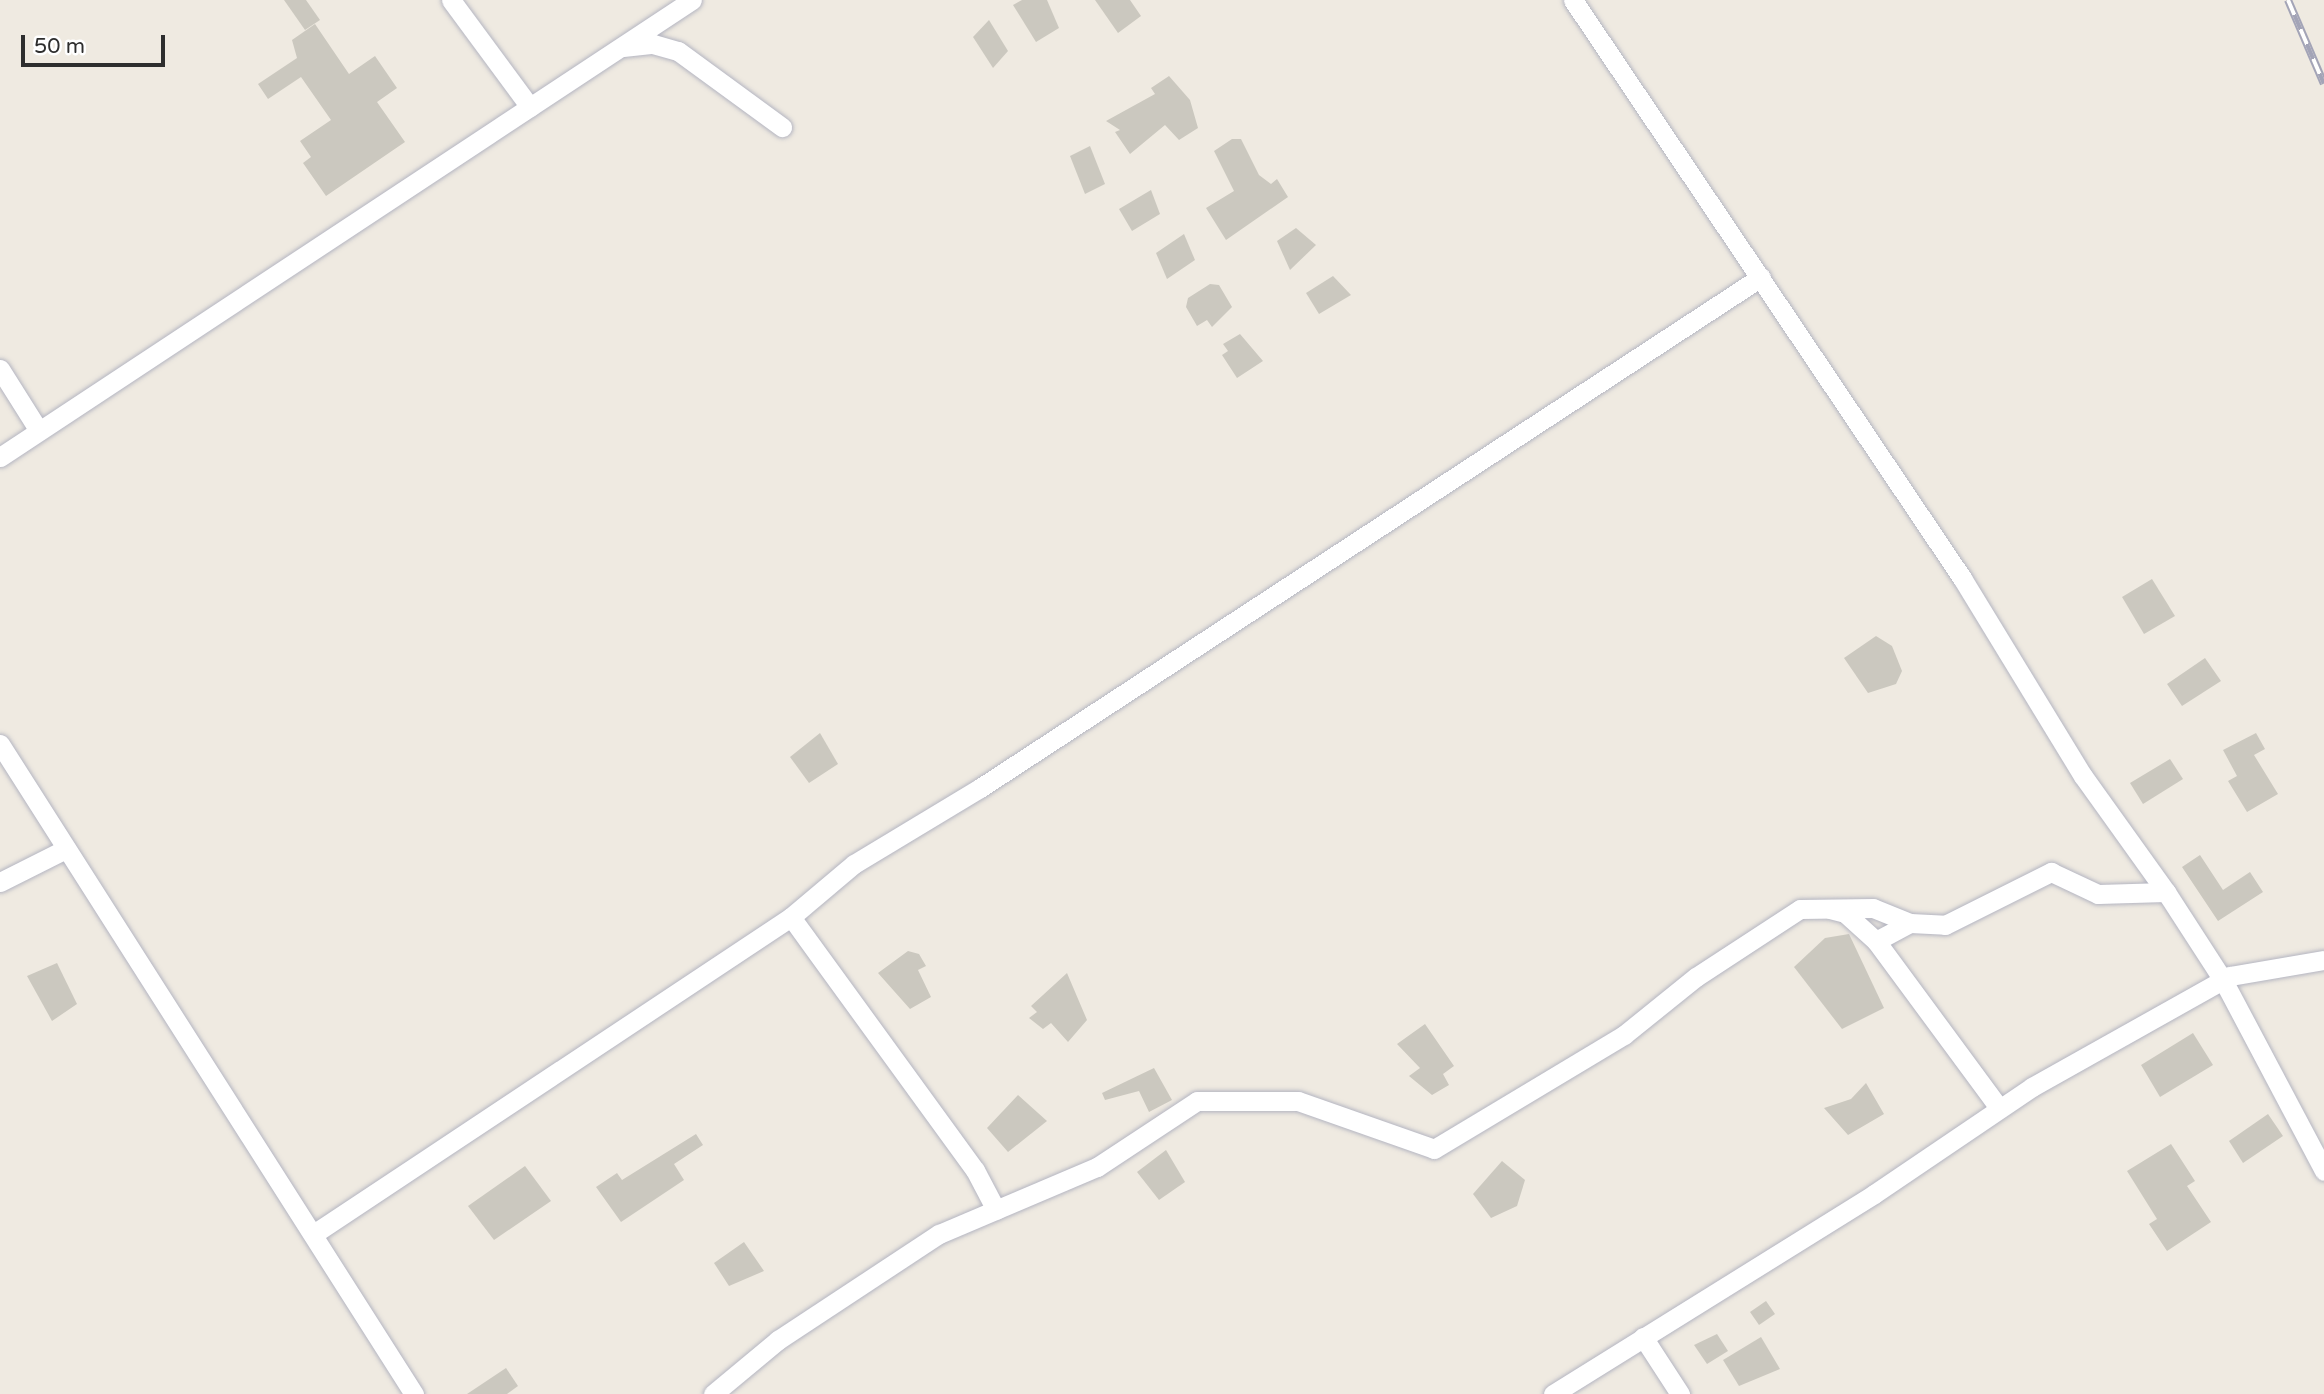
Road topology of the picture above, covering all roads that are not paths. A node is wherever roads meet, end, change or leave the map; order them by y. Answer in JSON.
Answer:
{"nodes":[{"id":1,"x":451,"y":0,"type":"edge"},
{"id":2,"x":692,"y":0,"type":"edge"},
{"id":3,"x":1573,"y":0,"type":"edge"},
{"id":4,"x":618,"y":48,"type":"junction"},
{"id":5,"x":530,"y":107,"type":"junction"},
{"id":6,"x":782,"y":127,"type":"dead end"},
{"id":7,"x":1761,"y":277,"type":"junction"},
{"id":8,"x":0,"y":369,"type":"edge"},
{"id":9,"x":39,"y":430,"type":"junction"},
{"id":10,"x":0,"y":457,"type":"edge"},
{"id":11,"x":0,"y":744,"type":"edge"},
{"id":12,"x":66,"y":849,"type":"junction"},
{"id":13,"x":0,"y":882,"type":"edge"},
{"id":14,"x":2166,"y":892,"type":"junction"},
{"id":15,"x":1813,"y":905,"type":"junction"},
{"id":16,"x":791,"y":917,"type":"junction"},
{"id":17,"x":1910,"y":923,"type":"junction"},
{"id":18,"x":1876,"y":941,"type":"junction"},
{"id":19,"x":2324,"y":960,"type":"edge"},
{"id":20,"x":2223,"y":981,"type":"junction"},
{"id":21,"x":1999,"y":1108,"type":"junction"},
{"id":22,"x":2324,"y":1171,"type":"edge"},
{"id":23,"x":996,"y":1210,"type":"junction"},
{"id":24,"x":315,"y":1233,"type":"junction"},
{"id":25,"x":1643,"y":1337,"type":"junction"},
{"id":26,"x":414,"y":1394,"type":"edge"},
{"id":27,"x":713,"y":1394,"type":"edge"},
{"id":28,"x":1553,"y":1394,"type":"edge"},
{"id":29,"x":1680,"y":1394,"type":"edge"}],
"edges":[{"from":1,"to":5,"type":"street"},
{"from":2,"to":4,"type":"street"},
{"from":3,"to":7,"type":"street"},
{"from":4,"to":5,"type":"street"},
{"from":4,"to":6,"type":"street"},
{"from":5,"to":9,"type":"street"},
{"from":7,"to":14,"type":"street"},
{"from":7,"to":16,"type":"street"},
{"from":8,"to":9,"type":"street"},
{"from":9,"to":10,"type":"street"},
{"from":11,"to":12,"type":"street"},
{"from":12,"to":13,"type":"street"},
{"from":12,"to":24,"type":"street"},
{"from":14,"to":17,"type":"street"},
{"from":14,"to":20,"type":"street"},
{"from":15,"to":17,"type":"street"},
{"from":15,"to":18,"type":"street"},
{"from":15,"to":23,"type":"street"},
{"from":16,"to":23,"type":"street"},
{"from":16,"to":24,"type":"street"},
{"from":17,"to":18,"type":"street"},
{"from":18,"to":21,"type":"street"},
{"from":19,"to":20,"type":"street"},
{"from":20,"to":21,"type":"street"},
{"from":20,"to":22,"type":"street"},
{"from":21,"to":25,"type":"street"},
{"from":23,"to":27,"type":"street"},
{"from":24,"to":26,"type":"street"},
{"from":25,"to":28,"type":"street"},
{"from":25,"to":29,"type":"street"}]}
